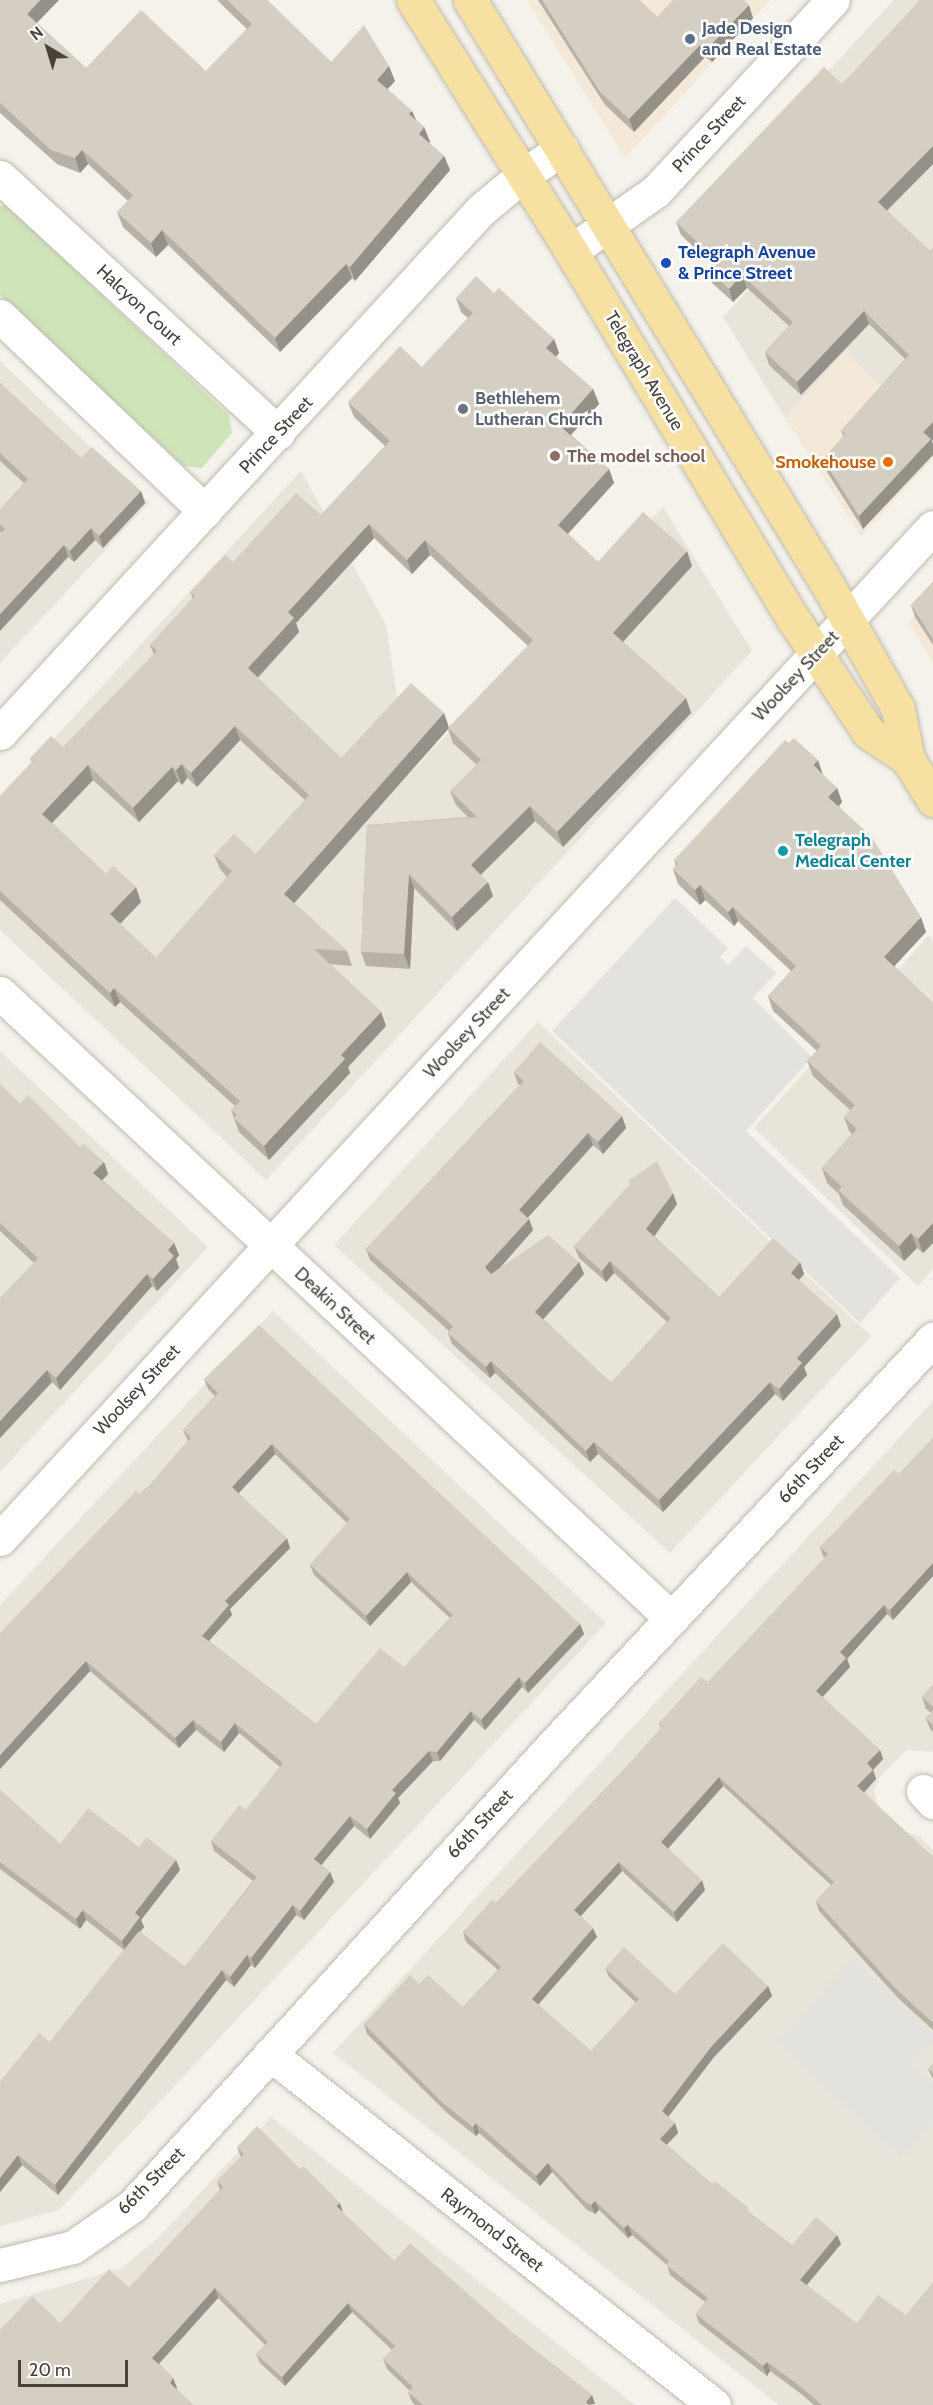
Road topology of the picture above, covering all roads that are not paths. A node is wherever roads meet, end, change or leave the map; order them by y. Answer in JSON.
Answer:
{"nodes":[{"id":1,"x":413,"y":0,"type":"edge"},
{"id":2,"x":471,"y":0,"type":"edge"},
{"id":3,"x":833,"y":0,"type":"edge"},
{"id":4,"x":562,"y":149,"type":"junction"},
{"id":5,"x":523,"y":175,"type":"junction"},
{"id":6,"x":0,"y":177,"type":"edge"},
{"id":7,"x":610,"y":226,"type":"junction"},
{"id":8,"x":571,"y":251,"type":"junction"},
{"id":9,"x":0,"y":316,"type":"edge"},
{"id":10,"x":278,"y":433,"type":"junction"},
{"id":11,"x":205,"y":511,"type":"junction"},
{"id":12,"x":933,"y":527,"type":"edge"},
{"id":13,"x":847,"y":620,"type":"junction"},
{"id":14,"x":816,"y":653,"type":"junction"},
{"id":15,"x":0,"y":733,"type":"edge"},
{"id":16,"x":908,"y":759,"type":"junction"},
{"id":17,"x":933,"y":800,"type":"edge"},
{"id":18,"x":0,"y":993,"type":"edge"},
{"id":19,"x":270,"y":1246,"type":"junction"},
{"id":20,"x":933,"y":1339,"type":"edge"},
{"id":21,"x":0,"y":1539,"type":"edge"},
{"id":22,"x":670,"y":1618,"type":"junction"},
{"id":23,"x":270,"y":2054,"type":"junction"},
{"id":24,"x":0,"y":2265,"type":"edge"},
{"id":25,"x":714,"y":2405,"type":"edge"}],
"edges":[{"from":1,"to":5,"type":"main road","name":"Telegraph Avenue"},
{"from":2,"to":4,"type":"main road","name":"Telegraph Avenue"},
{"from":3,"to":7,"type":"street","name":"Prince Street"},
{"from":4,"to":5,"type":"street","name":"Prince Street"},
{"from":4,"to":7,"type":"main road","name":"Telegraph Avenue"},
{"from":5,"to":8,"type":"main road","name":"Telegraph Avenue"},
{"from":5,"to":10,"type":"street","name":"Prince Street"},
{"from":6,"to":10,"type":"street","name":"Halcyon Court"},
{"from":7,"to":8,"type":"street","name":"Prince Street"},
{"from":7,"to":13,"type":"main road","name":"Telegraph Avenue"},
{"from":8,"to":14,"type":"main road","name":"Telegraph Avenue"},
{"from":9,"to":11,"type":"street"},
{"from":10,"to":11,"type":"street","name":"Prince Street"},
{"from":11,"to":15,"type":"street","name":"Prince Street"},
{"from":12,"to":13,"type":"street","name":"Woolsey Street"},
{"from":13,"to":14,"type":"street","name":"Woolsey Street"},
{"from":13,"to":16,"type":"main road","name":"Telegraph Avenue"},
{"from":14,"to":16,"type":"main road","name":"Telegraph Avenue"},
{"from":14,"to":19,"type":"street","name":"Woolsey Street"},
{"from":16,"to":17,"type":"main road","name":"Telegraph Avenue"},
{"from":18,"to":19,"type":"street","name":"Deakin Street"},
{"from":19,"to":21,"type":"street","name":"Woolsey Street"},
{"from":19,"to":22,"type":"street","name":"Deakin Street"},
{"from":20,"to":22,"type":"street","name":"66th Street"},
{"from":22,"to":23,"type":"street","name":"66th Street"},
{"from":23,"to":24,"type":"street","name":"66th Street"},
{"from":23,"to":25,"type":"street","name":"Raymond Street"}]}
